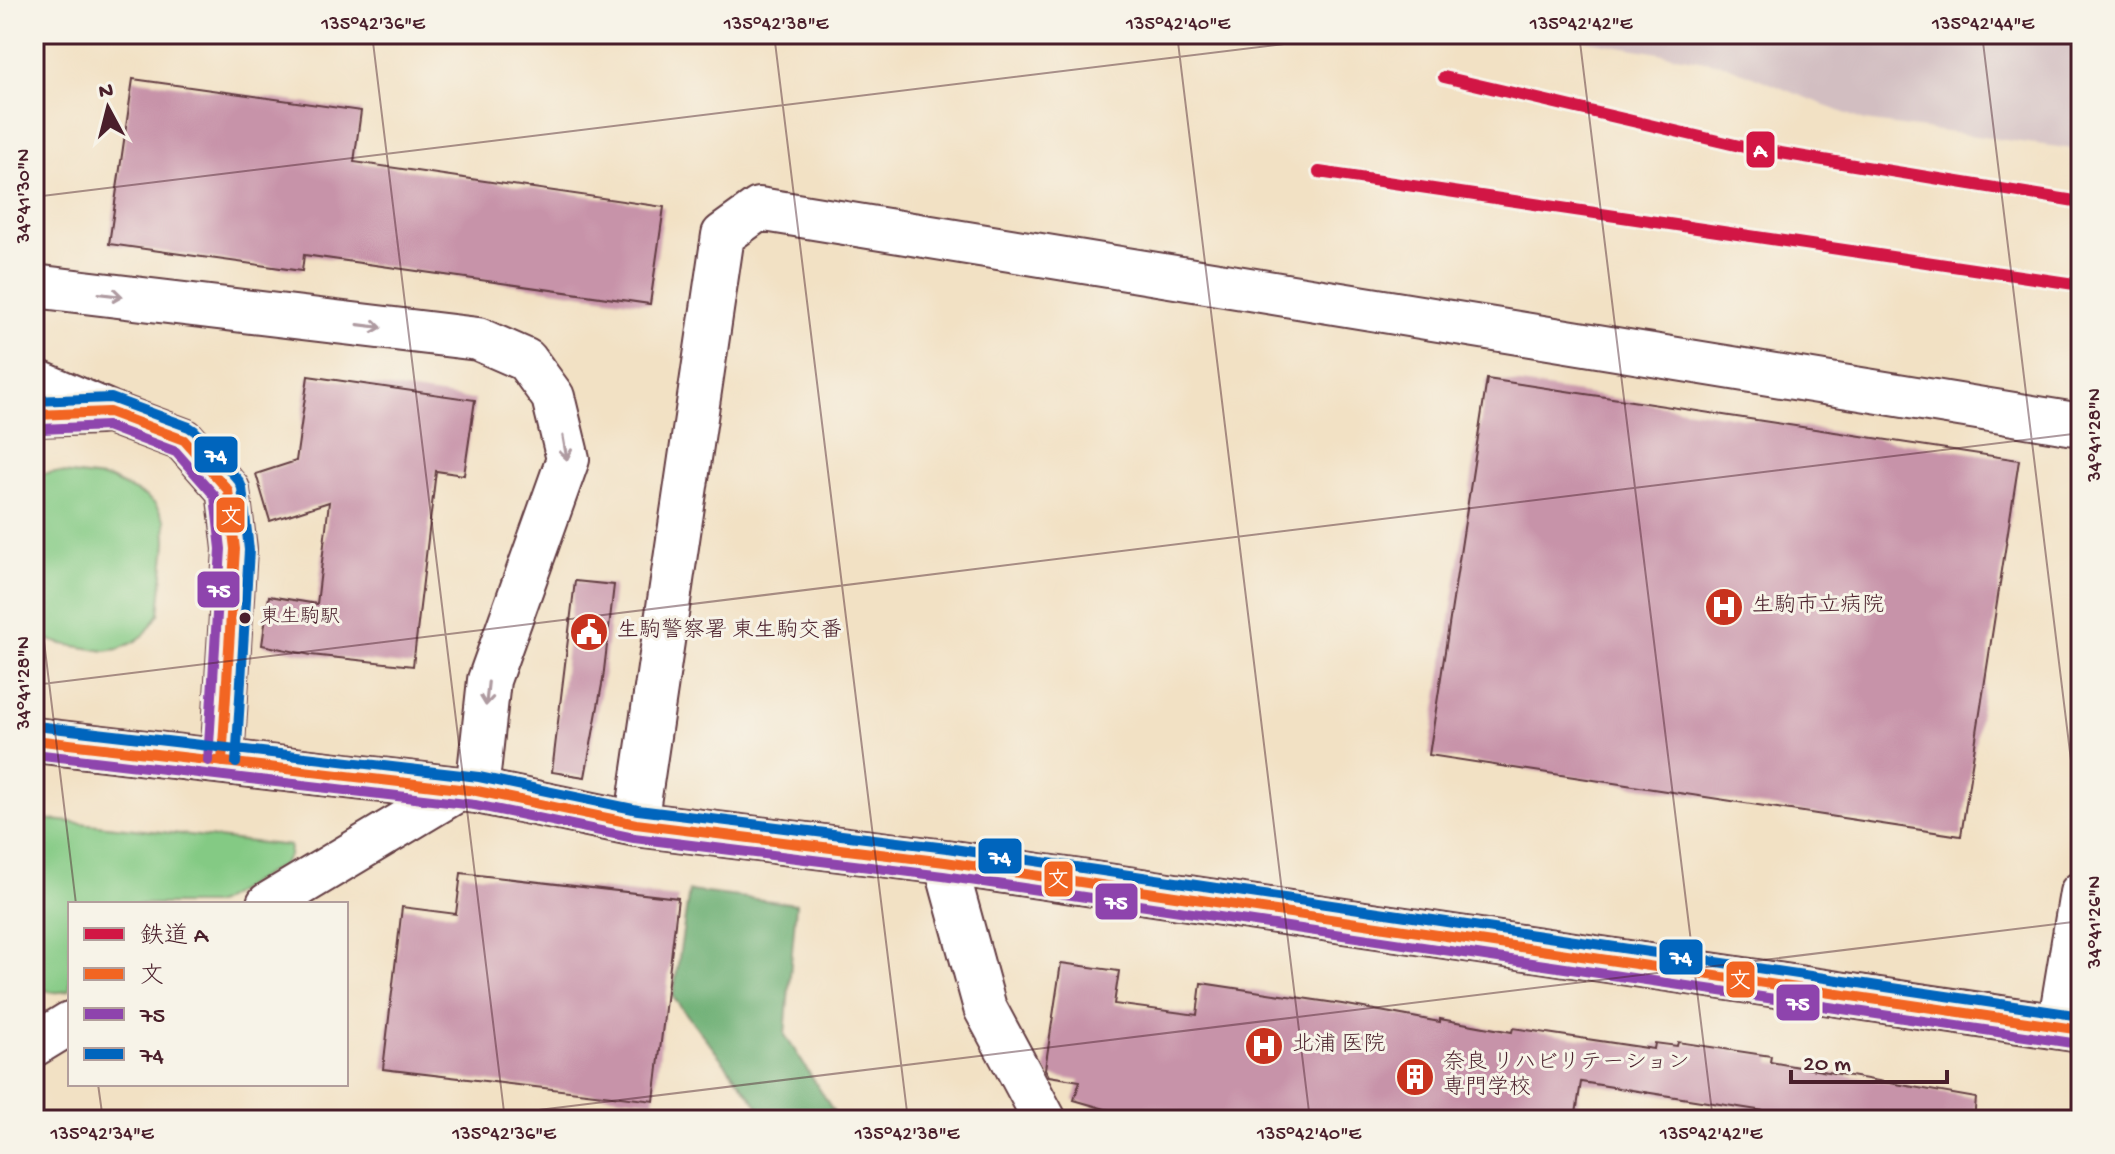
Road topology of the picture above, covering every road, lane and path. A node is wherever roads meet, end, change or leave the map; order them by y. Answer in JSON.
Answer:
{"nodes":[{"id":1,"x":34,"y":286,"type":"edge"},
{"id":2,"x":34,"y":380,"type":"edge"},
{"id":3,"x":109,"y":412,"type":"junction"},
{"id":4,"x":34,"y":417,"type":"edge"},
{"id":5,"x":2081,"y":425,"type":"edge"},
{"id":6,"x":34,"y":740,"type":"edge"},
{"id":7,"x":222,"y":762,"type":"junction"},
{"id":8,"x":468,"y":790,"type":"junction"},
{"id":9,"x":636,"y":824,"type":"junction"},
{"id":10,"x":945,"y":862,"type":"junction"},
{"id":11,"x":2081,"y":893,"type":"edge"},
{"id":12,"x":272,"y":902,"type":"edge"},
{"id":13,"x":68,"y":1024,"type":"edge"},
{"id":14,"x":2070,"y":1028,"type":"edge"},
{"id":15,"x":34,"y":1045,"type":"edge"},
{"id":16,"x":1045,"y":1120,"type":"edge"}],
"edges":[{"from":1,"to":8,"type":"street","one_way":true},
{"from":2,"to":3,"type":"street"},
{"from":3,"to":4,"type":"street"},
{"from":3,"to":7,"type":"street"},
{"from":5,"to":9,"type":"street"},
{"from":6,"to":7,"type":"street"},
{"from":7,"to":8,"type":"street"},
{"from":8,"to":9,"type":"street"},
{"from":8,"to":12,"type":"street"},
{"from":9,"to":10,"type":"street"},
{"from":10,"to":14,"type":"street"},
{"from":10,"to":16,"type":"street"},
{"from":11,"to":14,"type":"street"},
{"from":13,"to":15,"type":"street"}]}
